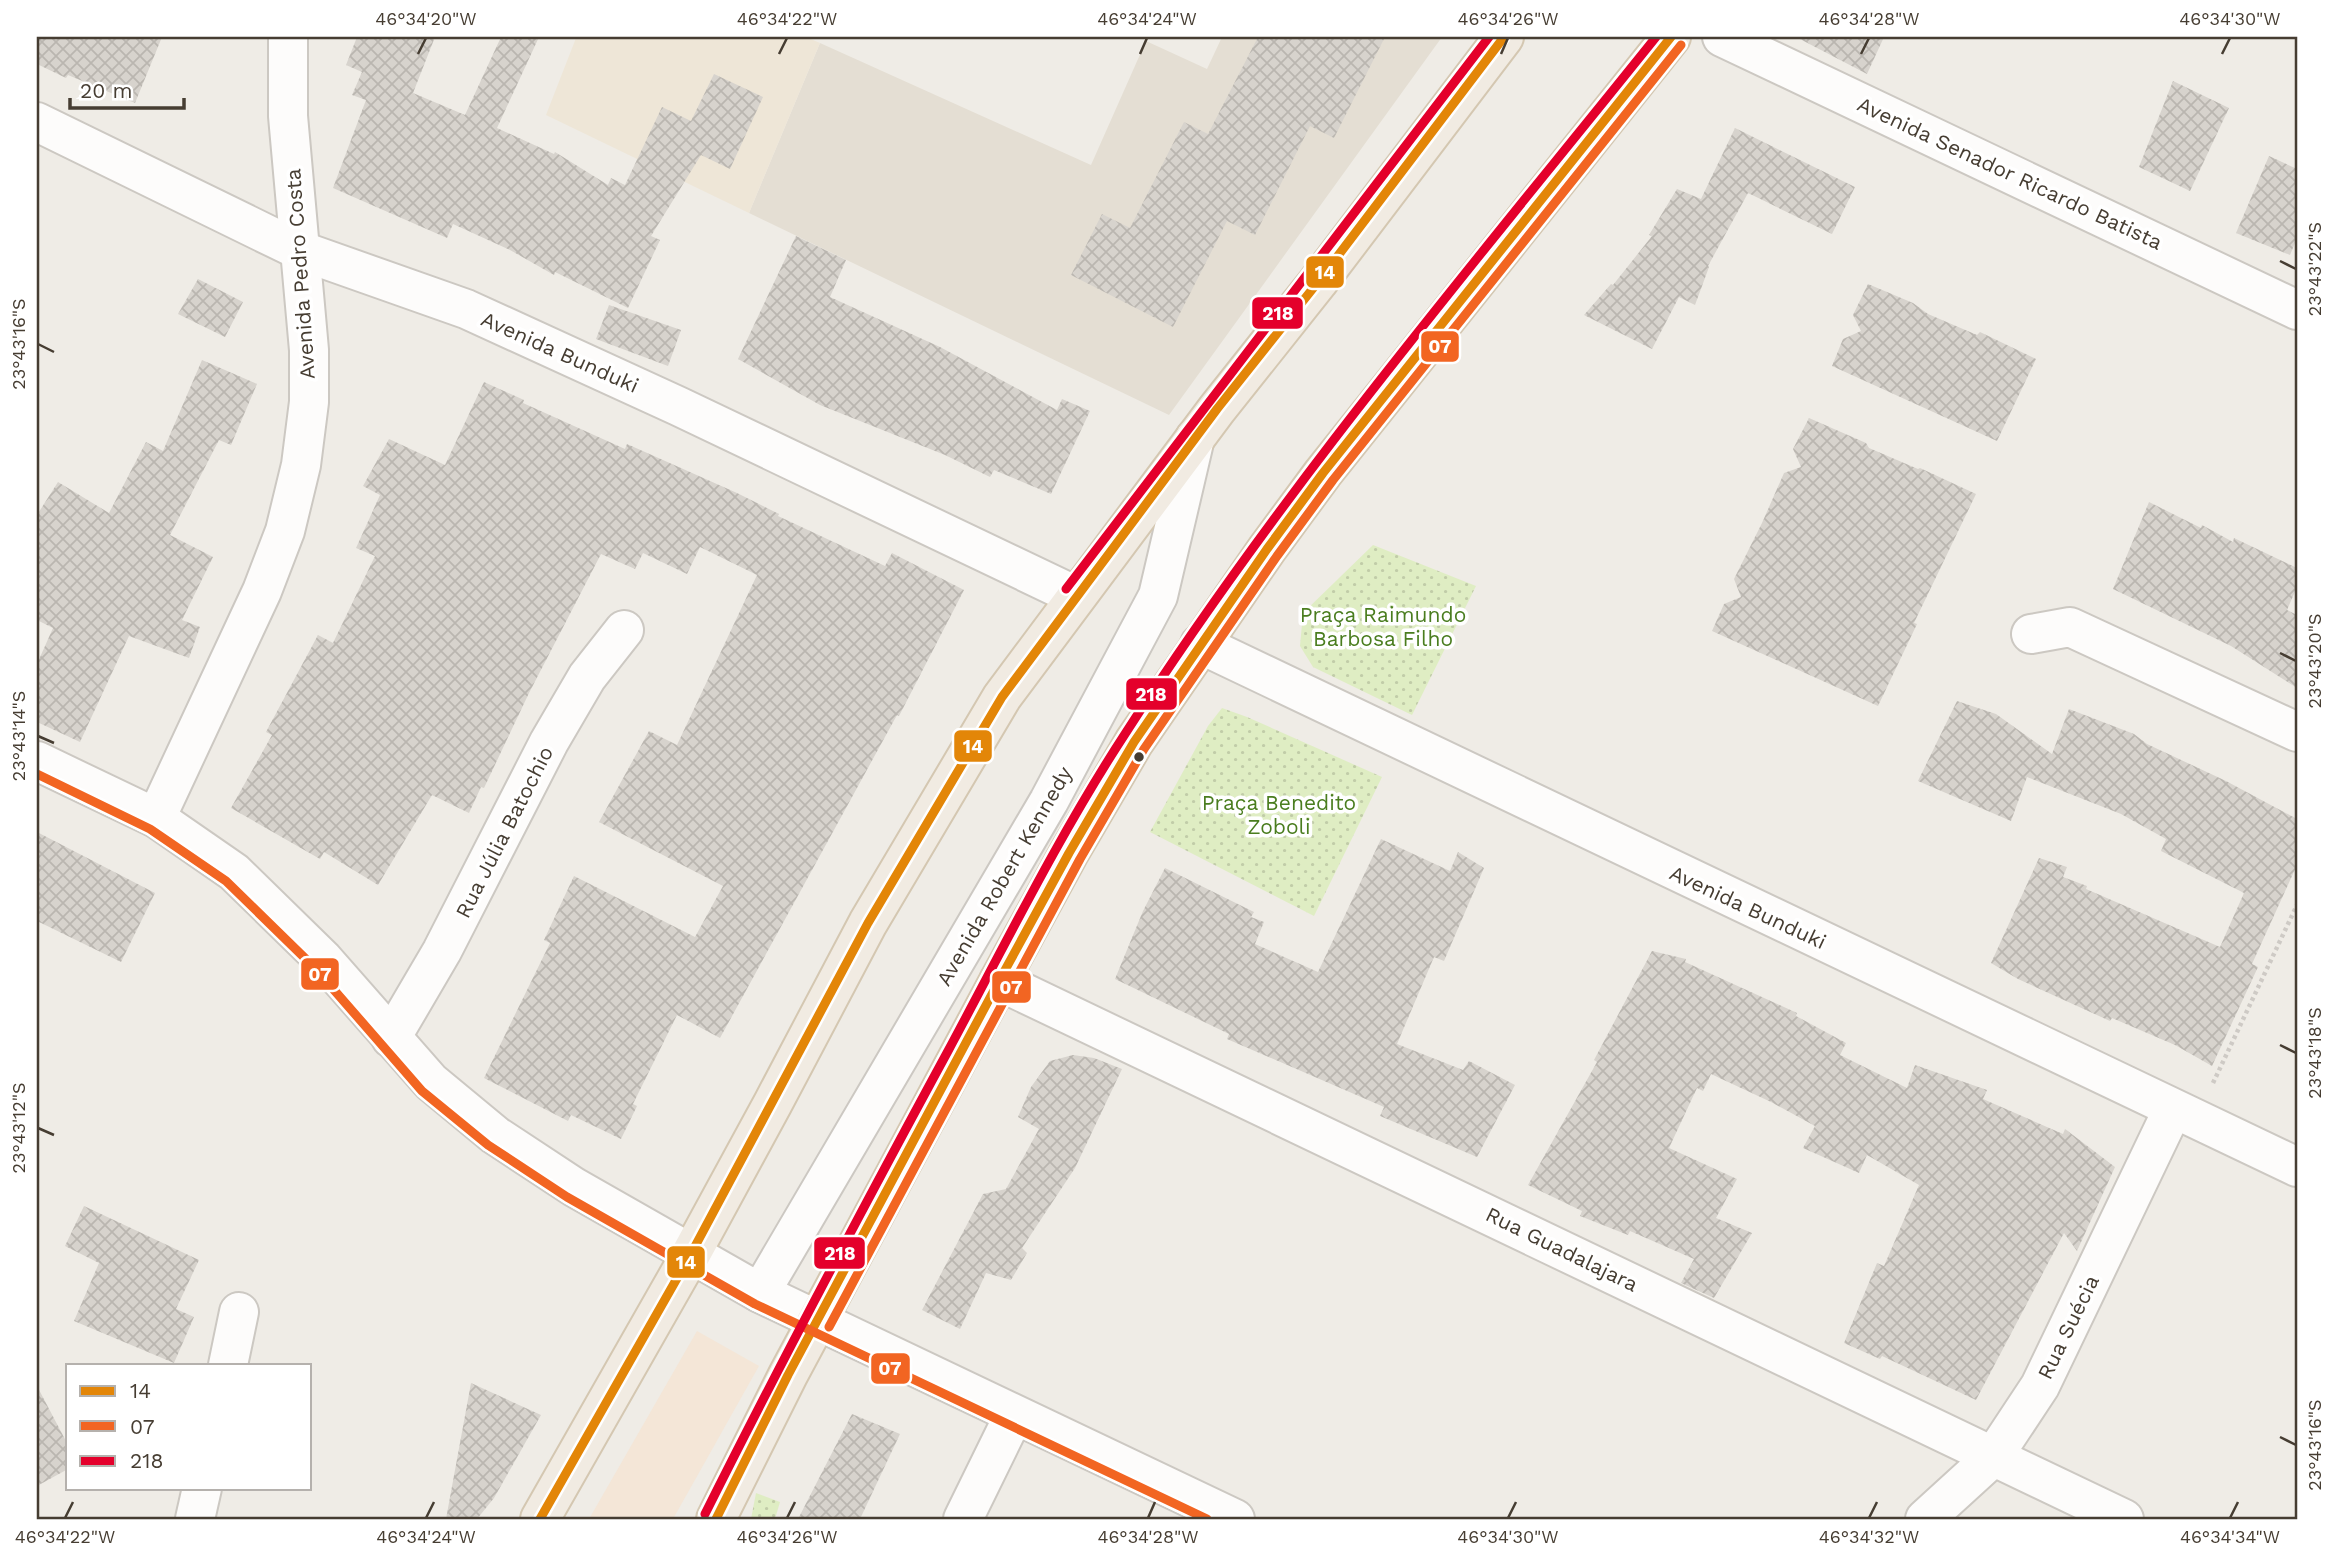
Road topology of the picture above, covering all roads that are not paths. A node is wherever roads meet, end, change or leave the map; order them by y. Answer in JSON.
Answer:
{"nodes":[{"id":1,"x":288,"y":37,"type":"edge"},
{"id":2,"x":1504,"y":37,"type":"edge"},
{"id":3,"x":1671,"y":37,"type":"edge"},
{"id":4,"x":1722,"y":37,"type":"edge"},
{"id":5,"x":37,"y":122,"type":"edge"},
{"id":6,"x":299,"y":250,"type":"junction"},
{"id":7,"x":2297,"y":310,"type":"edge"},
{"id":8,"x":1195,"y":438,"type":"junction"},
{"id":9,"x":1076,"y":596,"type":"junction"},
{"id":10,"x":624,"y":630,"type":"dead end"},
{"id":11,"x":2031,"y":634,"type":"dead end"},
{"id":12,"x":1200,"y":644,"type":"junction"},
{"id":13,"x":2297,"y":732,"type":"edge"},
{"id":14,"x":37,"y":761,"type":"edge"},
{"id":15,"x":156,"y":818,"type":"junction"},
{"id":16,"x":999,"y":981,"type":"junction"},
{"id":17,"x":391,"y":1038,"type":"junction"},
{"id":18,"x":2184,"y":1114,"type":"junction"},
{"id":19,"x":2297,"y":1167,"type":"edge"},
{"id":20,"x":692,"y":1252,"type":"junction"},
{"id":21,"x":760,"y":1293,"type":"junction"},
{"id":22,"x":239,"y":1312,"type":"dead end"},
{"id":23,"x":818,"y":1321,"type":"junction"},
{"id":24,"x":228,"y":1364,"type":"edge"},
{"id":25,"x":1014,"y":1415,"type":"junction"},
{"id":26,"x":1993,"y":1457,"type":"junction"},
{"id":27,"x":202,"y":1490,"type":"edge"},
{"id":28,"x":539,"y":1514,"type":"edge"},
{"id":29,"x":195,"y":1519,"type":"edge"},
{"id":30,"x":716,"y":1519,"type":"edge"},
{"id":31,"x":963,"y":1519,"type":"edge"},
{"id":32,"x":1236,"y":1519,"type":"edge"},
{"id":33,"x":1925,"y":1519,"type":"edge"},
{"id":34,"x":2124,"y":1519,"type":"edge"}],
"edges":[{"from":1,"to":6,"type":"street","name":"Avenida Pedro Costa"},
{"from":2,"to":8,"type":"main road","name":"Avenida Robert Kennedy"},
{"from":3,"to":12,"type":"main road"},
{"from":4,"to":7,"type":"street","name":"Avenida Senador Ricardo Batista"},
{"from":5,"to":6,"type":"street","name":"Avenida Bunduki"},
{"from":6,"to":9,"type":"street","name":"Avenida Bunduki"},
{"from":6,"to":15,"type":"street","name":"Avenida Pedro Costa"},
{"from":8,"to":9,"type":"main road","name":"Avenida Robert Kennedy"},
{"from":8,"to":21,"type":"street","name":"Avenida Robert Kennedy"},
{"from":9,"to":20,"type":"main road","name":"Avenida Robert Kennedy"},
{"from":10,"to":17,"type":"street","name":"Rua Júlia Batochio"},
{"from":11,"to":13,"type":"street"},
{"from":12,"to":16,"type":"main road"},
{"from":12,"to":18,"type":"street","name":"Avenida Bunduki"},
{"from":14,"to":15,"type":"street"},
{"from":15,"to":17,"type":"street"},
{"from":16,"to":23,"type":"main road"},
{"from":16,"to":26,"type":"street","name":"Rua Guadalajara"},
{"from":17,"to":20,"type":"street"},
{"from":18,"to":19,"type":"street","name":"Avenida Bunduki"},
{"from":18,"to":26,"type":"street","name":"Rua Suécia"},
{"from":20,"to":21,"type":"street"},
{"from":20,"to":28,"type":"main road","name":"Avenida Robert Kennedy"},
{"from":21,"to":23,"type":"street"},
{"from":22,"to":24,"type":"street"},
{"from":23,"to":25,"type":"street"},
{"from":23,"to":30,"type":"main road"},
{"from":25,"to":31,"type":"street"},
{"from":25,"to":32,"type":"street"},
{"from":26,"to":33,"type":"street","name":"Rua Suécia"},
{"from":26,"to":34,"type":"street","name":"Rua Guadalajara"},
{"from":27,"to":29,"type":"street"}]}
